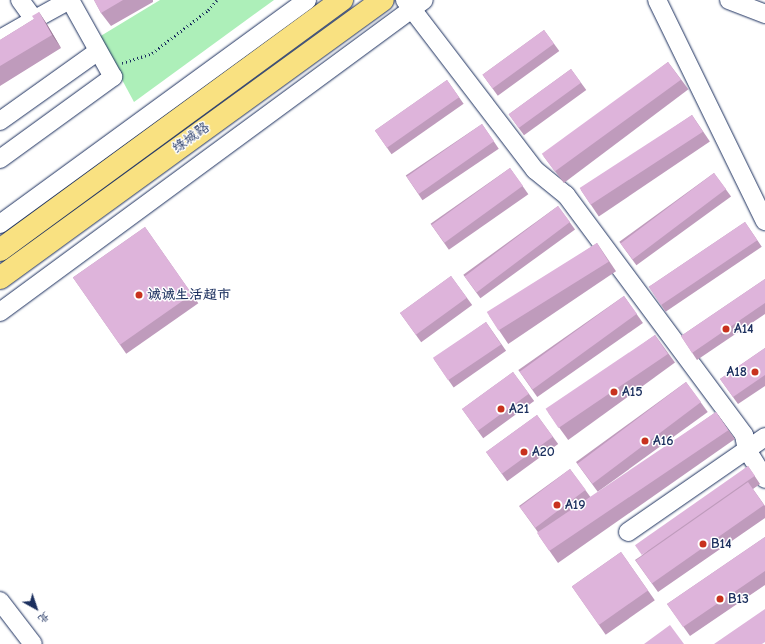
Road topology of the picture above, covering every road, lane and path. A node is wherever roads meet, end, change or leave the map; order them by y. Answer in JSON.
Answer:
{"nodes":[{"id":1,"x":20,"y":0,"type":"edge"},
{"id":2,"x":70,"y":0,"type":"edge"},
{"id":3,"x":217,"y":0,"type":"edge"},
{"id":4,"x":307,"y":0,"type":"edge"},
{"id":5,"x":342,"y":0,"type":"edge"},
{"id":6,"x":383,"y":0,"type":"edge"},
{"id":7,"x":656,"y":0,"type":"edge"},
{"id":8,"x":729,"y":0,"type":"edge"},
{"id":9,"x":413,"y":3,"type":"edge"},
{"id":10,"x":765,"y":14,"type":"edge"},
{"id":11,"x":37,"y":18,"type":"junction"},
{"id":12,"x":0,"y":40,"type":"edge"},
{"id":13,"x":98,"y":51,"type":"junction"},
{"id":14,"x":107,"y":66,"type":"junction"},
{"id":15,"x":0,"y":121,"type":"edge"},
{"id":16,"x":0,"y":159,"type":"edge"},
{"id":17,"x":765,"y":221,"type":"edge"},
{"id":18,"x":0,"y":224,"type":"edge"},
{"id":19,"x":0,"y":250,"type":"edge"},
{"id":20,"x":0,"y":278,"type":"edge"},
{"id":21,"x":0,"y":312,"type":"edge"},
{"id":22,"x":765,"y":437,"type":"edge"},
{"id":23,"x":747,"y":450,"type":"junction"},
{"id":24,"x":765,"y":478,"type":"edge"},
{"id":25,"x":628,"y":532,"type":"dead end"},
{"id":26,"x":0,"y":601,"type":"edge"},
{"id":27,"x":33,"y":644,"type":"edge"}],
"edges":[{"from":1,"to":11,"type":"street"},
{"from":2,"to":11,"type":"street"},
{"from":2,"to":13,"type":"street"},
{"from":3,"to":14,"type":"path"},
{"from":4,"to":18,"type":"street"},
{"from":5,"to":19,"type":"main road","name":"绿城路"},
{"from":6,"to":20,"type":"main road","name":"绿城路"},
{"from":7,"to":17,"type":"street"},
{"from":8,"to":10,"type":"street"},
{"from":9,"to":21,"type":"street"},
{"from":9,"to":23,"type":"street"},
{"from":11,"to":12,"type":"street"},
{"from":13,"to":14,"type":"street"},
{"from":13,"to":15,"type":"street"},
{"from":14,"to":16,"type":"street"},
{"from":22,"to":23,"type":"street"},
{"from":23,"to":24,"type":"street"},
{"from":23,"to":25,"type":"street"},
{"from":26,"to":27,"type":"street"}]}
